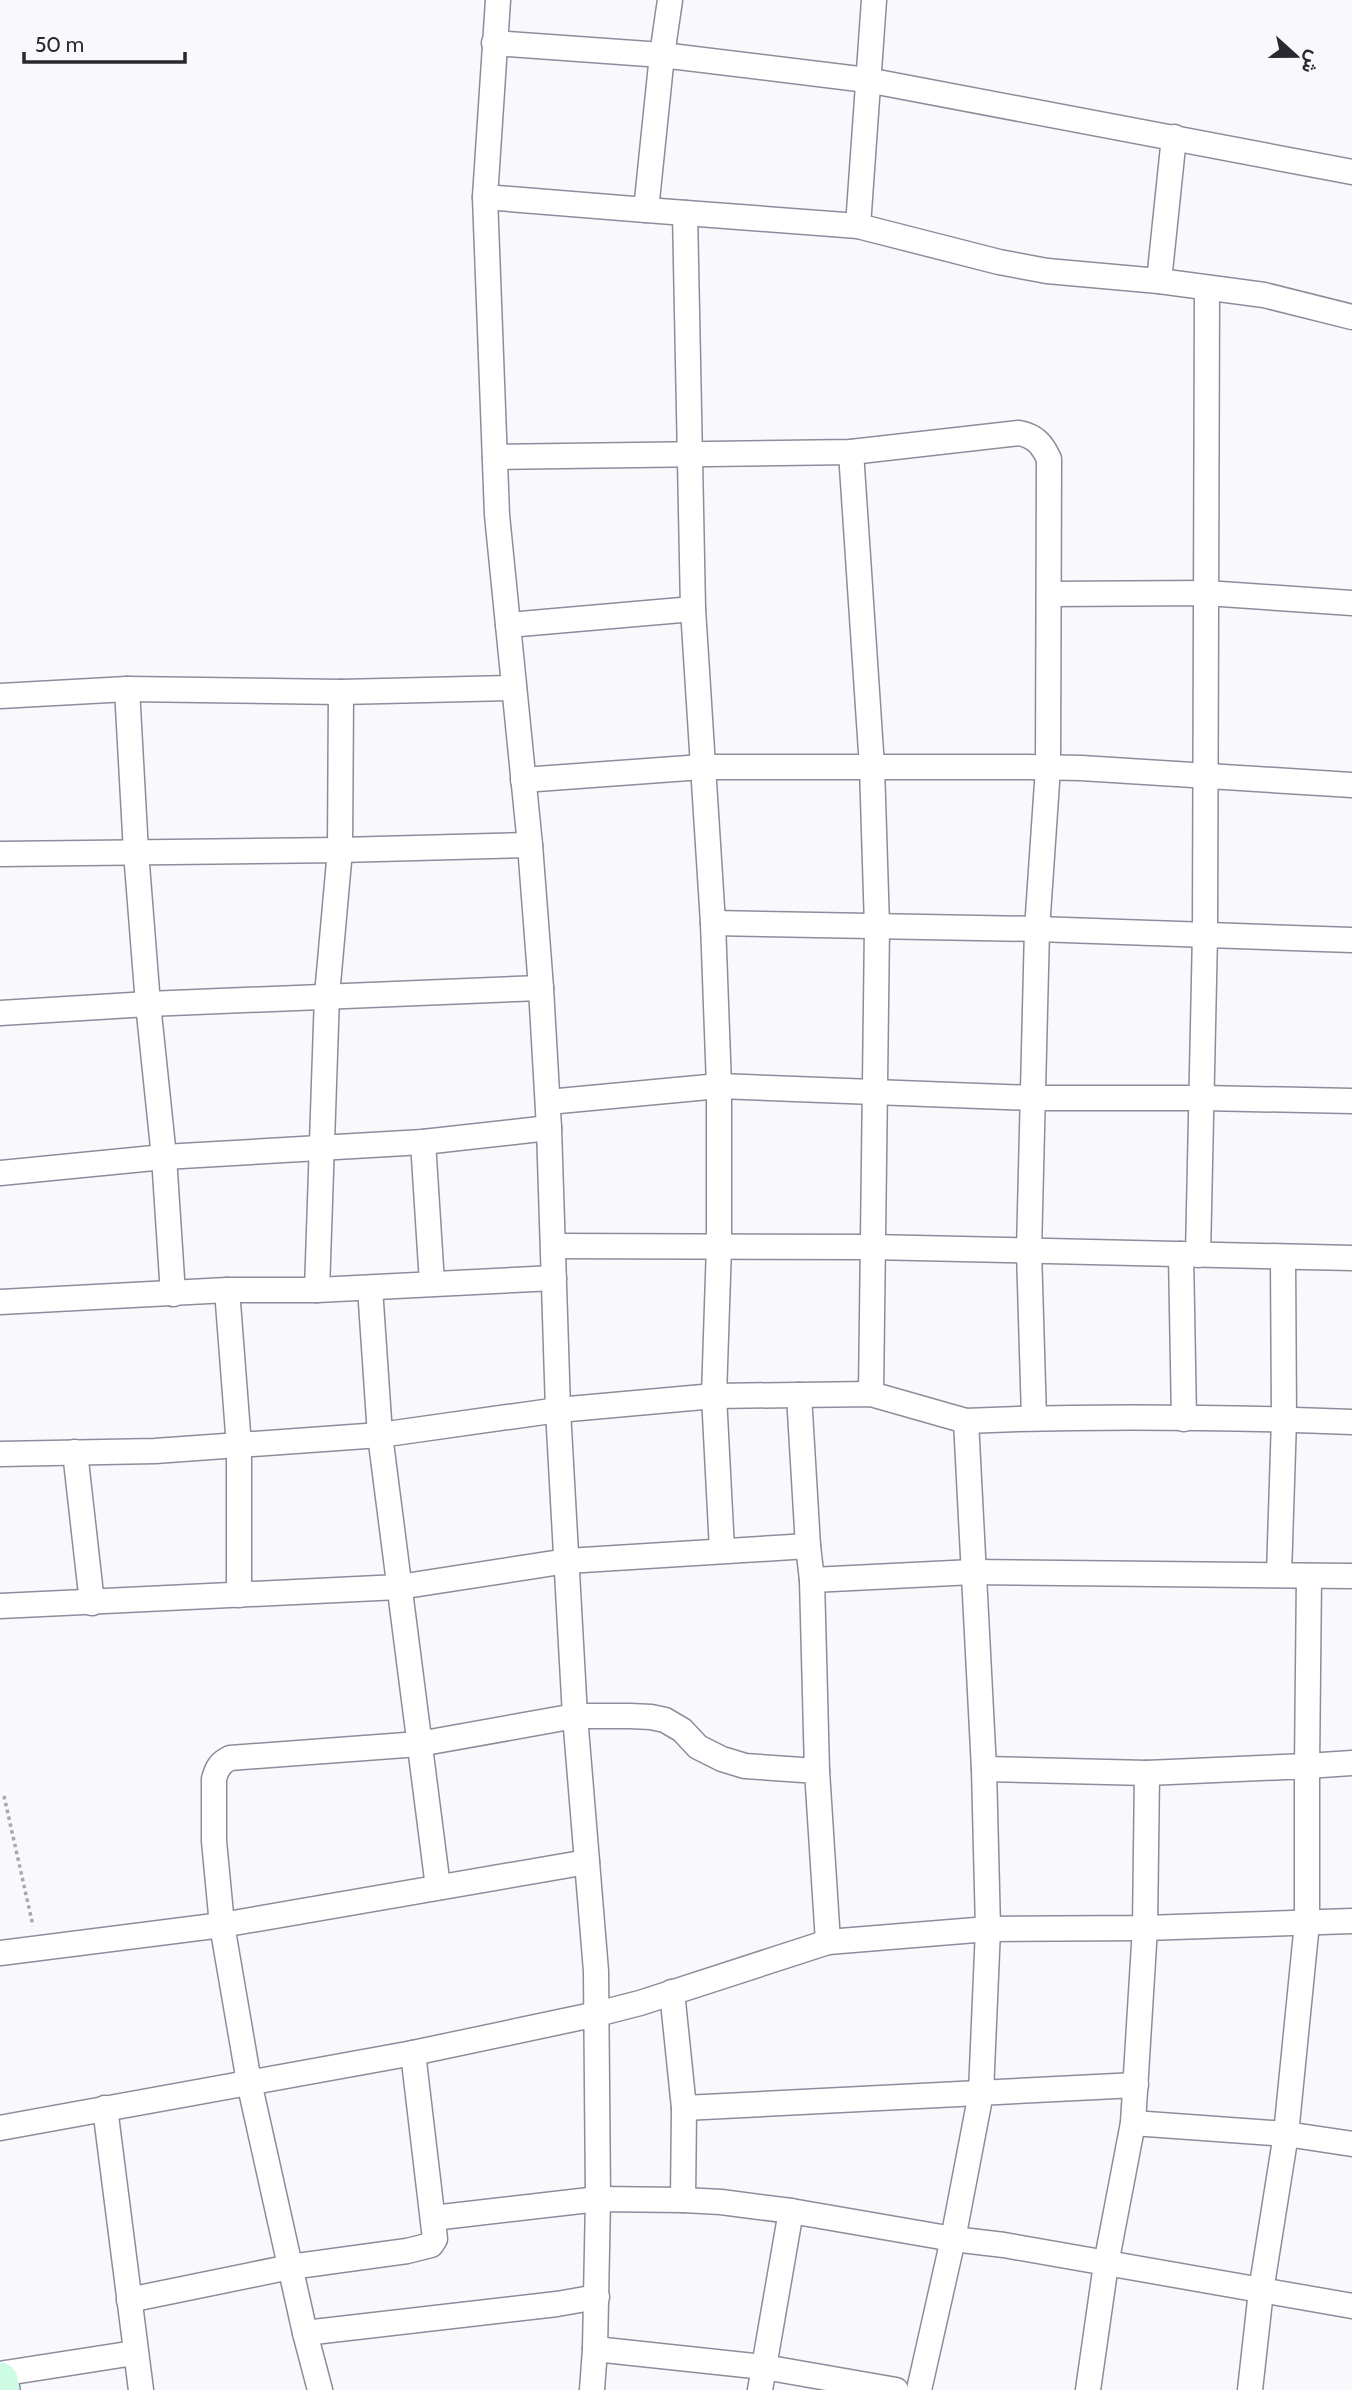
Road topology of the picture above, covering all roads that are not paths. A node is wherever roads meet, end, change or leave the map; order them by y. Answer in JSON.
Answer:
{"nodes":[{"id":1,"x":498,"y":0,"type":"edge"},
{"id":2,"x":670,"y":0,"type":"edge"},
{"id":3,"x":874,"y":0,"type":"edge"},
{"id":4,"x":494,"y":43,"type":"junction"},
{"id":5,"x":662,"y":55,"type":"junction"},
{"id":6,"x":867,"y":80,"type":"junction"},
{"id":7,"x":1174,"y":137,"type":"junction"},
{"id":8,"x":1352,"y":172,"type":"edge"},
{"id":9,"x":485,"y":197,"type":"junction"},
{"id":10,"x":646,"y":210,"type":"junction"},
{"id":11,"x":685,"y":213,"type":"junction"},
{"id":12,"x":858,"y":226,"type":"junction"},
{"id":13,"x":1159,"y":281,"type":"junction"},
{"id":14,"x":1208,"y":289,"type":"junction"},
{"id":15,"x":1352,"y":317,"type":"edge"},
{"id":16,"x":851,"y":452,"type":"junction"},
{"id":17,"x":691,"y":454,"type":"junction"},
{"id":18,"x":495,"y":457,"type":"junction"},
{"id":19,"x":1206,"y":593,"type":"junction"},
{"id":20,"x":1049,"y":594,"type":"junction"},
{"id":21,"x":1352,"y":603,"type":"edge"},
{"id":22,"x":693,"y":608,"type":"junction"},
{"id":23,"x":508,"y":625,"type":"junction"},
{"id":24,"x":514,"y":688,"type":"junction"},
{"id":25,"x":127,"y":689,"type":"junction"},
{"id":26,"x":341,"y":692,"type":"junction"},
{"id":27,"x":0,"y":696,"type":"edge"},
{"id":28,"x":702,"y":767,"type":"junction"},
{"id":29,"x":872,"y":768,"type":"junction"},
{"id":30,"x":1048,"y":768,"type":"junction"},
{"id":31,"x":1204,"y":776,"type":"junction"},
{"id":32,"x":523,"y":780,"type":"junction"},
{"id":33,"x":1352,"y":785,"type":"edge"},
{"id":34,"x":530,"y":845,"type":"junction"},
{"id":35,"x":340,"y":850,"type":"junction"},
{"id":36,"x":136,"y":852,"type":"junction"},
{"id":37,"x":0,"y":854,"type":"edge"},
{"id":38,"x":713,"y":923,"type":"junction"},
{"id":39,"x":877,"y":927,"type":"junction"},
{"id":40,"x":1037,"y":929,"type":"junction"},
{"id":41,"x":1205,"y":934,"type":"junction"},
{"id":42,"x":1352,"y":940,"type":"edge"},
{"id":43,"x":541,"y":988,"type":"junction"},
{"id":44,"x":327,"y":995,"type":"junction"},
{"id":45,"x":148,"y":1003,"type":"junction"},
{"id":46,"x":0,"y":1013,"type":"edge"},
{"id":47,"x":719,"y":1086,"type":"junction"},
{"id":48,"x":875,"y":1093,"type":"junction"},
{"id":49,"x":1033,"y":1098,"type":"junction"},
{"id":50,"x":1203,"y":1098,"type":"junction"},
{"id":51,"x":1352,"y":1101,"type":"edge"},
{"id":52,"x":548,"y":1102,"type":"junction"},
{"id":53,"x":550,"y":1128,"type":"junction"},
{"id":54,"x":423,"y":1142,"type":"junction"},
{"id":55,"x":321,"y":1149,"type":"junction"},
{"id":56,"x":164,"y":1157,"type":"junction"},
{"id":57,"x":0,"y":1173,"type":"edge"},
{"id":58,"x":554,"y":1246,"type":"junction"},
{"id":59,"x":719,"y":1246,"type":"junction"},
{"id":60,"x":871,"y":1247,"type":"junction"},
{"id":61,"x":1029,"y":1251,"type":"junction"},
{"id":62,"x":1189,"y":1254,"type":"junction"},
{"id":63,"x":1283,"y":1257,"type":"junction"},
{"id":64,"x":1352,"y":1258,"type":"edge"},
{"id":65,"x":554,"y":1278,"type":"junction"},
{"id":66,"x":432,"y":1283,"type":"junction"},
{"id":67,"x":370,"y":1287,"type":"junction"},
{"id":68,"x":227,"y":1290,"type":"junction"},
{"id":69,"x":317,"y":1290,"type":"junction"},
{"id":70,"x":173,"y":1294,"type":"junction"},
{"id":71,"x":0,"y":1302,"type":"edge"},
{"id":72,"x":871,"y":1394,"type":"junction"},
{"id":73,"x":799,"y":1395,"type":"junction"},
{"id":74,"x":714,"y":1396,"type":"junction"},
{"id":75,"x":558,"y":1410,"type":"junction"},
{"id":76,"x":1034,"y":1418,"type":"junction"},
{"id":77,"x":1184,"y":1419,"type":"junction"},
{"id":78,"x":1284,"y":1419,"type":"junction"},
{"id":79,"x":965,"y":1421,"type":"junction"},
{"id":80,"x":1352,"y":1422,"type":"edge"},
{"id":81,"x":380,"y":1435,"type":"junction"},
{"id":82,"x":239,"y":1446,"type":"junction"},
{"id":83,"x":75,"y":1452,"type":"junction"},
{"id":84,"x":0,"y":1454,"type":"edge"},
{"id":85,"x":808,"y":1546,"type":"junction"},
{"id":86,"x":722,"y":1550,"type":"junction"},
{"id":87,"x":567,"y":1561,"type":"junction"},
{"id":88,"x":972,"y":1572,"type":"junction"},
{"id":89,"x":1279,"y":1575,"type":"junction"},
{"id":90,"x":1310,"y":1576,"type":"junction"},
{"id":91,"x":1352,"y":1576,"type":"edge"},
{"id":92,"x":813,"y":1580,"type":"junction"},
{"id":93,"x":399,"y":1587,"type":"junction"},
{"id":94,"x":239,"y":1595,"type":"junction"},
{"id":95,"x":92,"y":1603,"type":"junction"},
{"id":96,"x":0,"y":1606,"type":"edge"},
{"id":97,"x":575,"y":1716,"type":"junction"},
{"id":98,"x":419,"y":1744,"type":"junction"},
{"id":99,"x":1352,"y":1763,"type":"edge"},
{"id":100,"x":1307,"y":1766,"type":"junction"},
{"id":101,"x":984,"y":1769,"type":"junction"},
{"id":102,"x":817,"y":1771,"type":"junction"},
{"id":103,"x":1147,"y":1773,"type":"junction"},
{"id":104,"x":587,"y":1862,"type":"junction"},
{"id":105,"x":438,"y":1887,"type":"junction"},
{"id":106,"x":1352,"y":1921,"type":"edge"},
{"id":107,"x":1307,"y":1923,"type":"junction"},
{"id":108,"x":222,"y":1926,"type":"junction"},
{"id":109,"x":1144,"y":1928,"type":"junction"},
{"id":110,"x":988,"y":1929,"type":"junction"},
{"id":111,"x":828,"y":1942,"type":"junction"},
{"id":112,"x":0,"y":1953,"type":"edge"},
{"id":113,"x":671,"y":1992,"type":"junction"},
{"id":114,"x":597,"y":2014,"type":"junction"},
{"id":115,"x":414,"y":2053,"type":"junction"},
{"id":116,"x":249,"y":2082,"type":"junction"},
{"id":117,"x":1136,"y":2085,"type":"junction"},
{"id":118,"x":981,"y":2093,"type":"junction"},
{"id":119,"x":105,"y":2108,"type":"junction"},
{"id":120,"x":684,"y":2108,"type":"junction"},
{"id":121,"x":1133,"y":2123,"type":"junction"},
{"id":122,"x":0,"y":2128,"type":"edge"},
{"id":123,"x":1286,"y":2134,"type":"junction"},
{"id":124,"x":1352,"y":2144,"type":"edge"},
{"id":125,"x":598,"y":2199,"type":"junction"},
{"id":126,"x":684,"y":2200,"type":"junction"},
{"id":127,"x":791,"y":2211,"type":"junction"},
{"id":128,"x":433,"y":2218,"type":"junction"},
{"id":129,"x":953,"y":2239,"type":"junction"},
{"id":130,"x":1106,"y":2264,"type":"junction"},
{"id":131,"x":290,"y":2267,"type":"junction"},
{"id":132,"x":1261,"y":2291,"type":"junction"},
{"id":133,"x":597,"y":2297,"type":"junction"},
{"id":134,"x":129,"y":2300,"type":"junction"},
{"id":135,"x":1352,"y":2306,"type":"edge"},
{"id":136,"x":305,"y":2333,"type":"junction"},
{"id":137,"x":595,"y":2349,"type":"junction"},
{"id":138,"x":134,"y":2353,"type":"junction"},
{"id":139,"x":0,"y":2374,"type":"edge"},
{"id":140,"x":762,"y":2379,"type":"edge"},
{"id":141,"x":0,"y":2381,"type":"edge"},
{"id":142,"x":2,"y":2390,"type":"edge"},
{"id":143,"x":141,"y":2390,"type":"edge"},
{"id":144,"x":320,"y":2390,"type":"edge"},
{"id":145,"x":592,"y":2390,"type":"edge"},
{"id":146,"x":896,"y":2390,"type":"edge"},
{"id":147,"x":919,"y":2390,"type":"edge"},
{"id":148,"x":1088,"y":2390,"type":"edge"},
{"id":149,"x":1250,"y":2390,"type":"edge"}],
"edges":[{"from":1,"to":4,"type":"street"},
{"from":2,"to":5,"type":"street"},
{"from":3,"to":6,"type":"street"},
{"from":4,"to":5,"type":"street"},
{"from":4,"to":9,"type":"street"},
{"from":5,"to":6,"type":"street"},
{"from":5,"to":10,"type":"street"},
{"from":6,"to":7,"type":"street"},
{"from":6,"to":12,"type":"street"},
{"from":7,"to":8,"type":"street"},
{"from":7,"to":13,"type":"street"},
{"from":9,"to":10,"type":"street"},
{"from":9,"to":18,"type":"street"},
{"from":10,"to":11,"type":"street"},
{"from":11,"to":12,"type":"street"},
{"from":11,"to":17,"type":"street"},
{"from":12,"to":13,"type":"street"},
{"from":13,"to":14,"type":"street"},
{"from":14,"to":15,"type":"street"},
{"from":14,"to":19,"type":"street"},
{"from":16,"to":17,"type":"street"},
{"from":16,"to":20,"type":"street"},
{"from":16,"to":29,"type":"street"},
{"from":17,"to":18,"type":"street"},
{"from":17,"to":22,"type":"street"},
{"from":18,"to":23,"type":"street"},
{"from":19,"to":20,"type":"street"},
{"from":19,"to":21,"type":"street"},
{"from":19,"to":31,"type":"street"},
{"from":20,"to":30,"type":"street"},
{"from":22,"to":23,"type":"street"},
{"from":22,"to":28,"type":"street"},
{"from":23,"to":24,"type":"street"},
{"from":24,"to":26,"type":"street"},
{"from":24,"to":32,"type":"street"},
{"from":25,"to":26,"type":"street"},
{"from":25,"to":27,"type":"street"},
{"from":25,"to":36,"type":"street"},
{"from":26,"to":35,"type":"street"},
{"from":28,"to":29,"type":"street"},
{"from":28,"to":32,"type":"street"},
{"from":28,"to":38,"type":"street"},
{"from":29,"to":30,"type":"street"},
{"from":29,"to":39,"type":"street"},
{"from":30,"to":31,"type":"street"},
{"from":30,"to":40,"type":"street"},
{"from":31,"to":33,"type":"street"},
{"from":31,"to":41,"type":"street"},
{"from":32,"to":34,"type":"street"},
{"from":34,"to":35,"type":"street"},
{"from":34,"to":43,"type":"street"},
{"from":35,"to":36,"type":"street"},
{"from":35,"to":44,"type":"street"},
{"from":36,"to":37,"type":"street"},
{"from":36,"to":45,"type":"street"},
{"from":38,"to":39,"type":"street"},
{"from":38,"to":47,"type":"street"},
{"from":39,"to":40,"type":"street"},
{"from":39,"to":48,"type":"street"},
{"from":40,"to":41,"type":"street"},
{"from":40,"to":49,"type":"street"},
{"from":41,"to":42,"type":"street"},
{"from":41,"to":50,"type":"street"},
{"from":43,"to":44,"type":"street"},
{"from":43,"to":52,"type":"street"},
{"from":44,"to":45,"type":"street"},
{"from":44,"to":55,"type":"street"},
{"from":45,"to":46,"type":"street"},
{"from":45,"to":56,"type":"street"},
{"from":47,"to":48,"type":"street"},
{"from":47,"to":52,"type":"street"},
{"from":47,"to":59,"type":"street"},
{"from":48,"to":49,"type":"street"},
{"from":48,"to":60,"type":"street"},
{"from":49,"to":50,"type":"street"},
{"from":49,"to":61,"type":"street"},
{"from":50,"to":51,"type":"street"},
{"from":50,"to":62,"type":"street"},
{"from":52,"to":53,"type":"street"},
{"from":53,"to":54,"type":"street"},
{"from":53,"to":58,"type":"street"},
{"from":54,"to":55,"type":"street"},
{"from":54,"to":66,"type":"street"},
{"from":55,"to":56,"type":"street"},
{"from":55,"to":69,"type":"street"},
{"from":56,"to":57,"type":"street"},
{"from":56,"to":70,"type":"street"},
{"from":58,"to":59,"type":"street"},
{"from":58,"to":65,"type":"street"},
{"from":59,"to":60,"type":"street"},
{"from":59,"to":74,"type":"street"},
{"from":60,"to":61,"type":"street"},
{"from":60,"to":72,"type":"street"},
{"from":61,"to":62,"type":"street"},
{"from":61,"to":76,"type":"street"},
{"from":62,"to":63,"type":"street"},
{"from":62,"to":77,"type":"street"},
{"from":63,"to":64,"type":"street"},
{"from":63,"to":78,"type":"street"},
{"from":65,"to":66,"type":"street"},
{"from":65,"to":75,"type":"street"},
{"from":66,"to":67,"type":"street"},
{"from":67,"to":69,"type":"street"},
{"from":67,"to":81,"type":"street"},
{"from":68,"to":69,"type":"street"},
{"from":68,"to":70,"type":"street"},
{"from":68,"to":82,"type":"street"},
{"from":70,"to":71,"type":"street"},
{"from":72,"to":73,"type":"street"},
{"from":72,"to":79,"type":"street"},
{"from":73,"to":74,"type":"street"},
{"from":73,"to":85,"type":"street"},
{"from":74,"to":75,"type":"street"},
{"from":74,"to":86,"type":"street"},
{"from":75,"to":81,"type":"street"},
{"from":75,"to":87,"type":"street"},
{"from":76,"to":77,"type":"street"},
{"from":76,"to":79,"type":"street"},
{"from":77,"to":78,"type":"street"},
{"from":78,"to":80,"type":"street"},
{"from":78,"to":89,"type":"street"},
{"from":79,"to":88,"type":"street"},
{"from":81,"to":82,"type":"street"},
{"from":81,"to":93,"type":"street"},
{"from":82,"to":83,"type":"street"},
{"from":82,"to":94,"type":"street"},
{"from":83,"to":84,"type":"street"},
{"from":83,"to":95,"type":"street"},
{"from":85,"to":86,"type":"street"},
{"from":85,"to":92,"type":"street"},
{"from":86,"to":87,"type":"street"},
{"from":87,"to":93,"type":"street"},
{"from":87,"to":97,"type":"street"},
{"from":88,"to":89,"type":"street"},
{"from":88,"to":92,"type":"street"},
{"from":88,"to":101,"type":"street"},
{"from":89,"to":90,"type":"street"},
{"from":90,"to":91,"type":"street"},
{"from":90,"to":100,"type":"street"},
{"from":92,"to":102,"type":"street"},
{"from":93,"to":94,"type":"street"},
{"from":93,"to":98,"type":"street"},
{"from":94,"to":95,"type":"street"},
{"from":95,"to":96,"type":"street"},
{"from":97,"to":98,"type":"street"},
{"from":97,"to":102,"type":"street"},
{"from":97,"to":104,"type":"street"},
{"from":98,"to":105,"type":"street"},
{"from":98,"to":108,"type":"street"},
{"from":99,"to":100,"type":"street"},
{"from":100,"to":103,"type":"street"},
{"from":100,"to":107,"type":"street"},
{"from":101,"to":103,"type":"street"},
{"from":101,"to":110,"type":"street"},
{"from":102,"to":111,"type":"street"},
{"from":103,"to":109,"type":"street"},
{"from":104,"to":105,"type":"street"},
{"from":104,"to":114,"type":"street"},
{"from":105,"to":108,"type":"street"},
{"from":106,"to":107,"type":"street"},
{"from":107,"to":109,"type":"street"},
{"from":107,"to":123,"type":"street"},
{"from":108,"to":112,"type":"street"},
{"from":108,"to":116,"type":"street"},
{"from":109,"to":110,"type":"street"},
{"from":109,"to":117,"type":"street"},
{"from":110,"to":111,"type":"street"},
{"from":110,"to":118,"type":"street"},
{"from":111,"to":113,"type":"street"},
{"from":113,"to":114,"type":"street"},
{"from":113,"to":120,"type":"street"},
{"from":114,"to":115,"type":"street"},
{"from":114,"to":125,"type":"street"},
{"from":115,"to":116,"type":"street"},
{"from":115,"to":128,"type":"street"},
{"from":116,"to":119,"type":"street"},
{"from":116,"to":131,"type":"street"},
{"from":117,"to":118,"type":"street"},
{"from":117,"to":121,"type":"street"},
{"from":118,"to":120,"type":"street"},
{"from":118,"to":129,"type":"street"},
{"from":119,"to":122,"type":"street"},
{"from":119,"to":134,"type":"street"},
{"from":120,"to":126,"type":"street"},
{"from":121,"to":123,"type":"street"},
{"from":121,"to":130,"type":"street"},
{"from":123,"to":124,"type":"street"},
{"from":123,"to":132,"type":"street"},
{"from":125,"to":126,"type":"street"},
{"from":125,"to":128,"type":"street"},
{"from":125,"to":133,"type":"street"},
{"from":126,"to":127,"type":"street"},
{"from":127,"to":129,"type":"street"},
{"from":127,"to":140,"type":"street"},
{"from":128,"to":131,"type":"street"},
{"from":129,"to":130,"type":"street"},
{"from":129,"to":147,"type":"street"},
{"from":130,"to":132,"type":"street"},
{"from":130,"to":148,"type":"street"},
{"from":131,"to":134,"type":"street"},
{"from":131,"to":136,"type":"street"},
{"from":132,"to":135,"type":"street"},
{"from":132,"to":149,"type":"street"},
{"from":133,"to":136,"type":"street"},
{"from":133,"to":137,"type":"street"},
{"from":134,"to":138,"type":"street"},
{"from":136,"to":144,"type":"street"},
{"from":137,"to":140,"type":"street"},
{"from":137,"to":145,"type":"street"},
{"from":138,"to":139,"type":"street"},
{"from":138,"to":143,"type":"street"},
{"from":140,"to":146,"type":"street"},
{"from":141,"to":142,"type":"main road"}]}
